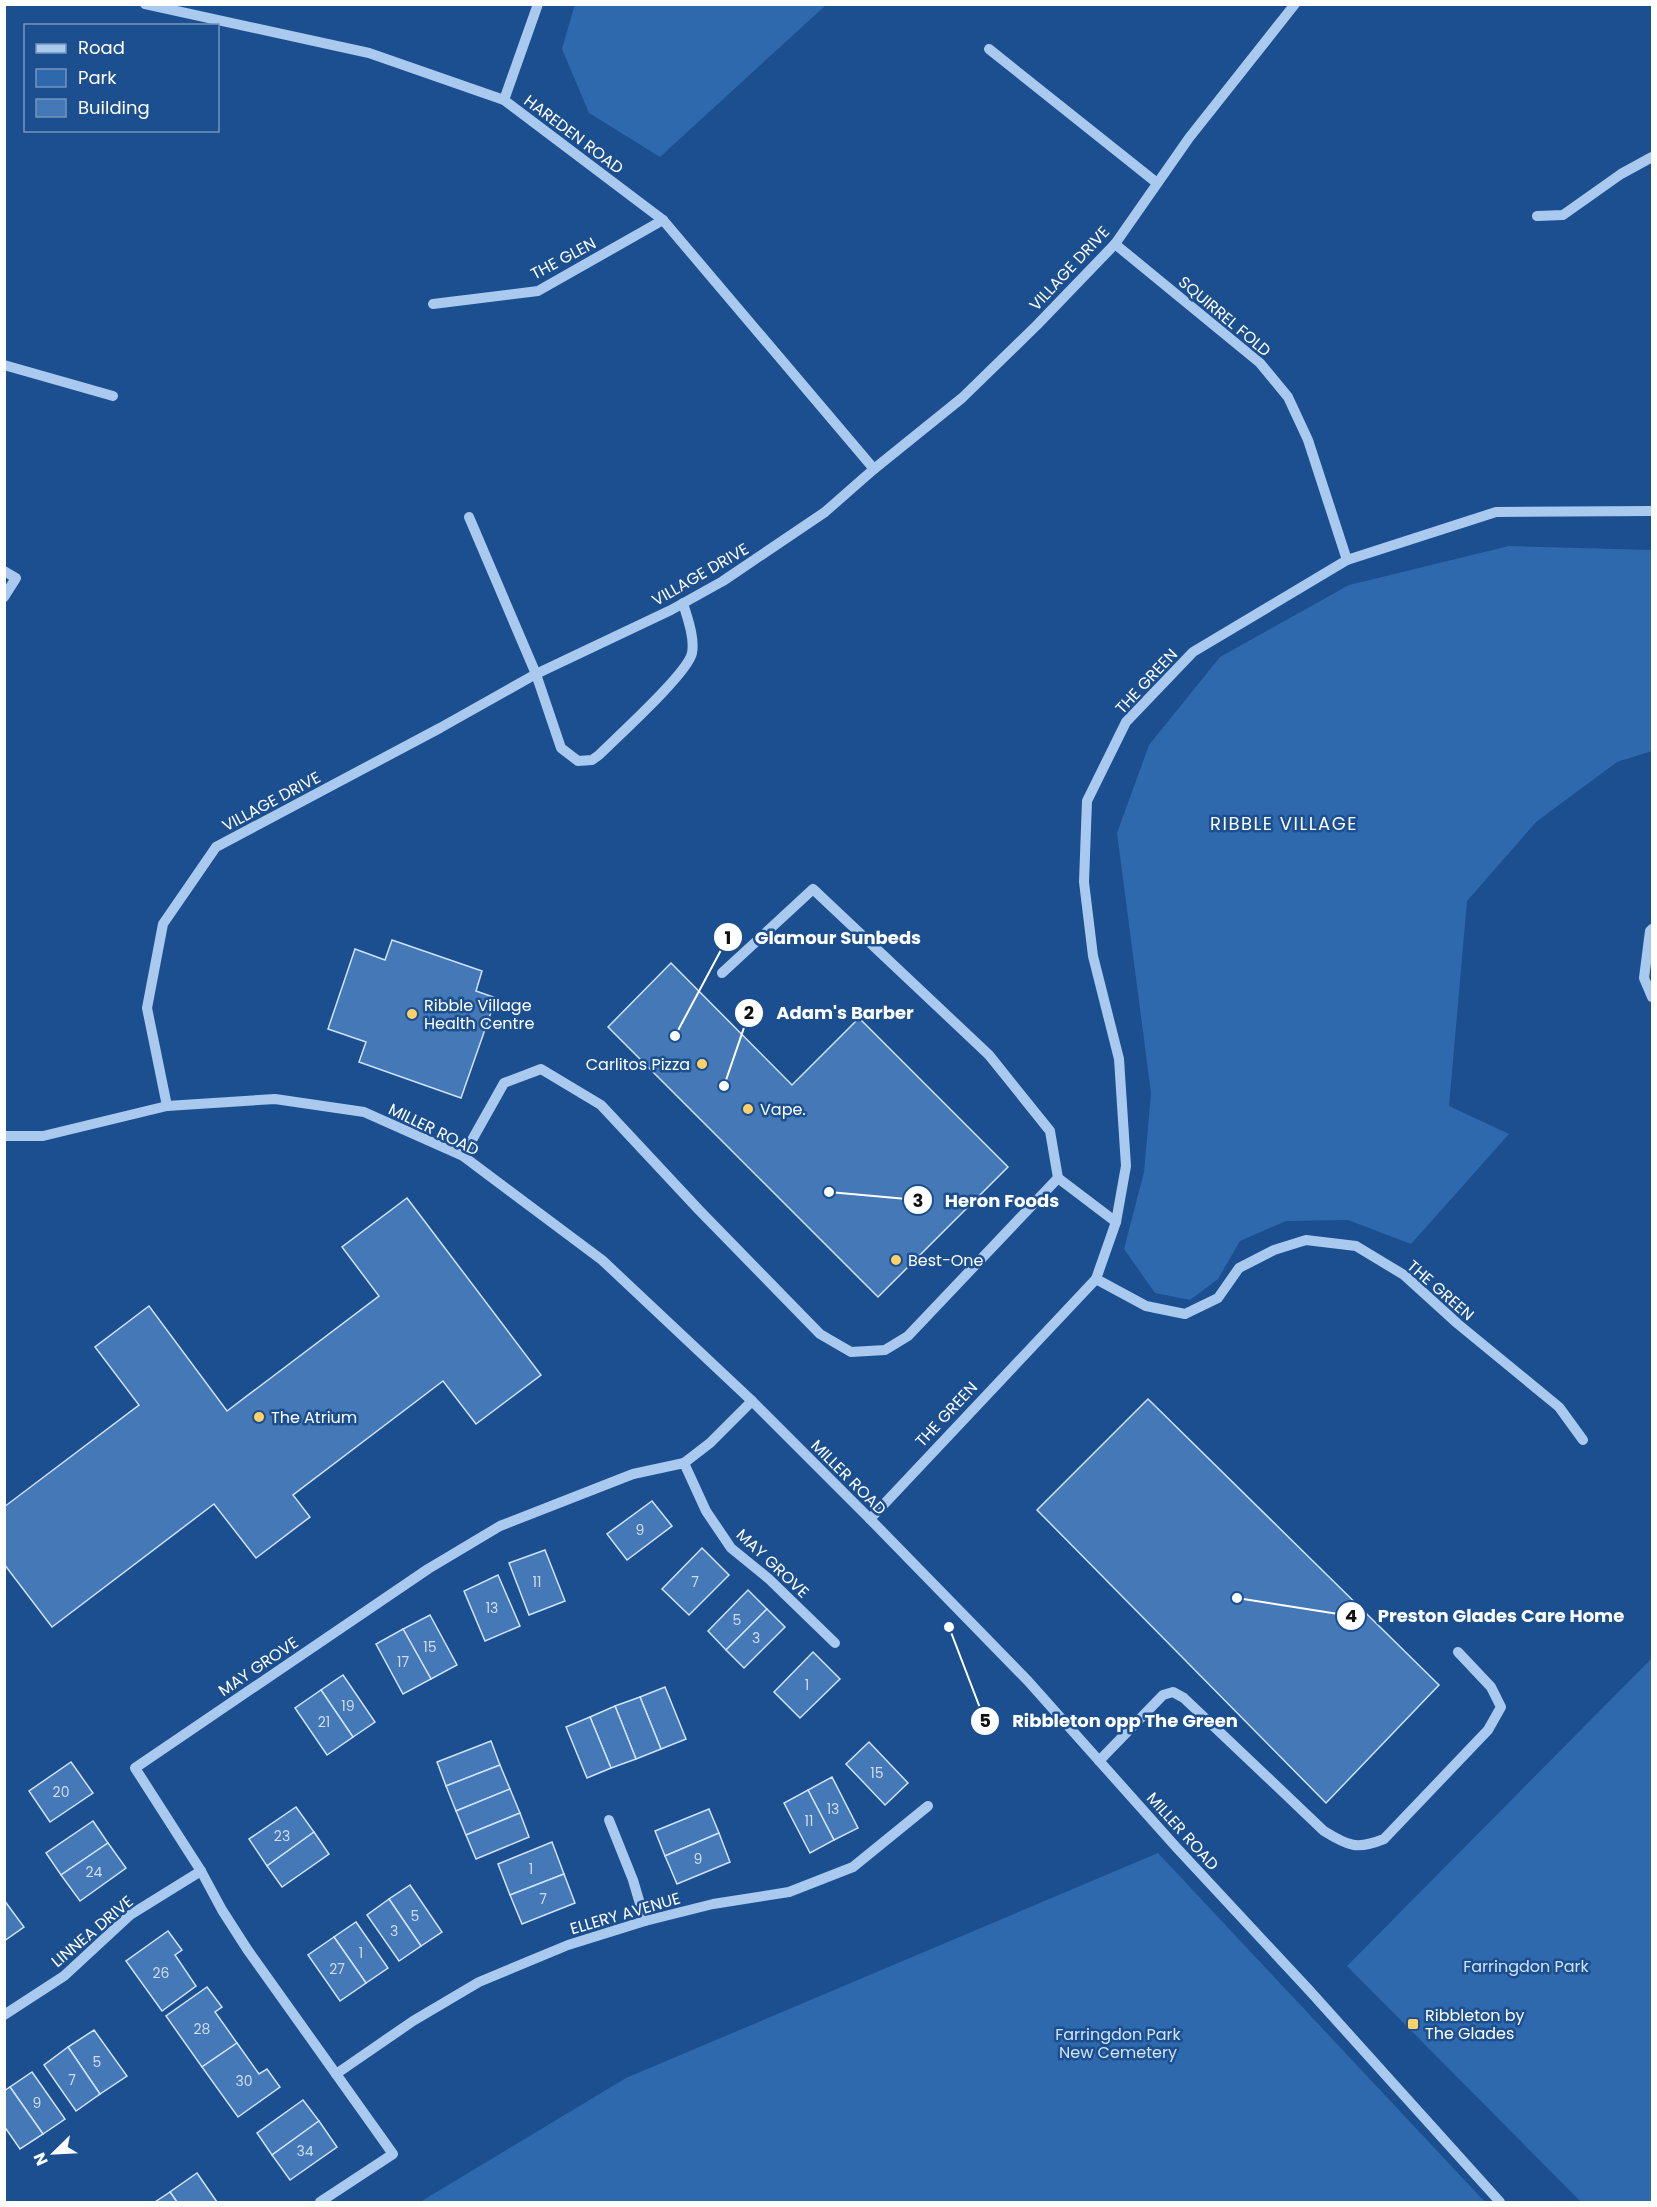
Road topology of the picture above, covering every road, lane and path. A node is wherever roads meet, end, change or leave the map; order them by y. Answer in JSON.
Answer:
{"nodes":[{"id":1,"x":145,"y":4,"type":"edge"},
{"id":2,"x":538,"y":4,"type":"edge"},
{"id":3,"x":1295,"y":4,"type":"edge"},
{"id":4,"x":989,"y":49,"type":"dead end"},
{"id":5,"x":504,"y":100,"type":"junction"},
{"id":6,"x":1653,"y":157,"type":"edge"},
{"id":7,"x":1157,"y":183,"type":"junction"},
{"id":8,"x":1537,"y":216,"type":"dead end"},
{"id":9,"x":663,"y":220,"type":"junction"},
{"id":10,"x":1115,"y":244,"type":"junction"},
{"id":11,"x":433,"y":304,"type":"dead end"},
{"id":12,"x":4,"y":365,"type":"edge"},
{"id":13,"x":114,"y":396,"type":"dead end"},
{"id":14,"x":874,"y":469,"type":"junction"},
{"id":15,"x":1653,"y":511,"type":"edge"},
{"id":16,"x":469,"y":518,"type":"dead end"},
{"id":17,"x":1347,"y":560,"type":"junction"},
{"id":18,"x":4,"y":571,"type":"edge"},
{"id":19,"x":4,"y":597,"type":"edge"},
{"id":20,"x":683,"y":603,"type":"junction"},
{"id":21,"x":536,"y":674,"type":"junction"},
{"id":22,"x":1653,"y":929,"type":"edge"},
{"id":23,"x":722,"y":973,"type":"dead end"},
{"id":24,"x":1653,"y":997,"type":"edge"},
{"id":25,"x":167,"y":1106,"type":"junction"},
{"id":26,"x":4,"y":1136,"type":"edge"},
{"id":27,"x":463,"y":1156,"type":"junction"},
{"id":28,"x":1058,"y":1178,"type":"junction"},
{"id":29,"x":1116,"y":1222,"type":"junction"},
{"id":30,"x":1096,"y":1279,"type":"junction"},
{"id":31,"x":752,"y":1401,"type":"junction"},
{"id":32,"x":1583,"y":1440,"type":"dead end"},
{"id":33,"x":684,"y":1463,"type":"junction"},
{"id":34,"x":870,"y":1519,"type":"junction"},
{"id":35,"x":835,"y":1643,"type":"dead end"},
{"id":36,"x":1458,"y":1652,"type":"dead end"},
{"id":37,"x":1099,"y":1761,"type":"junction"},
{"id":38,"x":928,"y":1806,"type":"dead end"},
{"id":39,"x":609,"y":1820,"type":"dead end"},
{"id":40,"x":201,"y":1871,"type":"junction"},
{"id":41,"x":645,"y":1922,"type":"junction"},
{"id":42,"x":4,"y":2015,"type":"edge"},
{"id":43,"x":336,"y":2074,"type":"junction"},
{"id":44,"x":320,"y":2202,"type":"edge"},
{"id":45,"x":1500,"y":2202,"type":"edge"}],
"edges":[{"from":1,"to":5,"type":"street","name":"HAREDEN ROAD"},
{"from":2,"to":5,"type":"street"},
{"from":3,"to":7,"type":"street","name":"VILLAGE DRIVE"},
{"from":4,"to":7,"type":"street"},
{"from":5,"to":9,"type":"street","name":"HAREDEN ROAD"},
{"from":6,"to":8,"type":"street"},
{"from":7,"to":10,"type":"street","name":"VILLAGE DRIVE"},
{"from":9,"to":11,"type":"street","name":"THE GLEN"},
{"from":9,"to":14,"type":"street","name":"HAREDEN ROAD"},
{"from":10,"to":14,"type":"street","name":"VILLAGE DRIVE"},
{"from":10,"to":17,"type":"street","name":"SQUIRREL FOLD"},
{"from":12,"to":13,"type":"street"},
{"from":14,"to":20,"type":"street","name":"VILLAGE DRIVE"},
{"from":15,"to":17,"type":"street","name":"THE GREEN"},
{"from":16,"to":21,"type":"street"},
{"from":17,"to":29,"type":"street","name":"THE GREEN"},
{"from":18,"to":19,"type":"street"},
{"from":20,"to":21,"type":"street","name":"VILLAGE DRIVE"},
{"from":20,"to":21,"type":"street"},
{"from":21,"to":25,"type":"street","name":"VILLAGE DRIVE"},
{"from":22,"to":24,"type":"street"},
{"from":23,"to":28,"type":"street"},
{"from":25,"to":26,"type":"street","name":"MILLER ROAD"},
{"from":25,"to":27,"type":"street","name":"MILLER ROAD"},
{"from":27,"to":28,"type":"street"},
{"from":27,"to":31,"type":"street","name":"MILLER ROAD"},
{"from":28,"to":29,"type":"street"},
{"from":29,"to":30,"type":"street","name":"THE GREEN"},
{"from":30,"to":32,"type":"street","name":"THE GREEN"},
{"from":30,"to":34,"type":"street","name":"THE GREEN"},
{"from":31,"to":33,"type":"street"},
{"from":31,"to":34,"type":"street","name":"MILLER ROAD"},
{"from":33,"to":35,"type":"street","name":"MAY GROVE"},
{"from":33,"to":40,"type":"street","name":"MAY GROVE"},
{"from":34,"to":37,"type":"street","name":"MILLER ROAD"},
{"from":36,"to":37,"type":"street"},
{"from":37,"to":45,"type":"street","name":"MILLER ROAD"},
{"from":38,"to":41,"type":"street","name":"ELLERY AVENUE"},
{"from":39,"to":41,"type":"street"},
{"from":40,"to":42,"type":"street","name":"LINNEA DRIVE"},
{"from":40,"to":43,"type":"street","name":"MAY GROVE"},
{"from":41,"to":43,"type":"street","name":"ELLERY AVENUE"},
{"from":43,"to":44,"type":"street","name":"MAY GROVE"}]}
